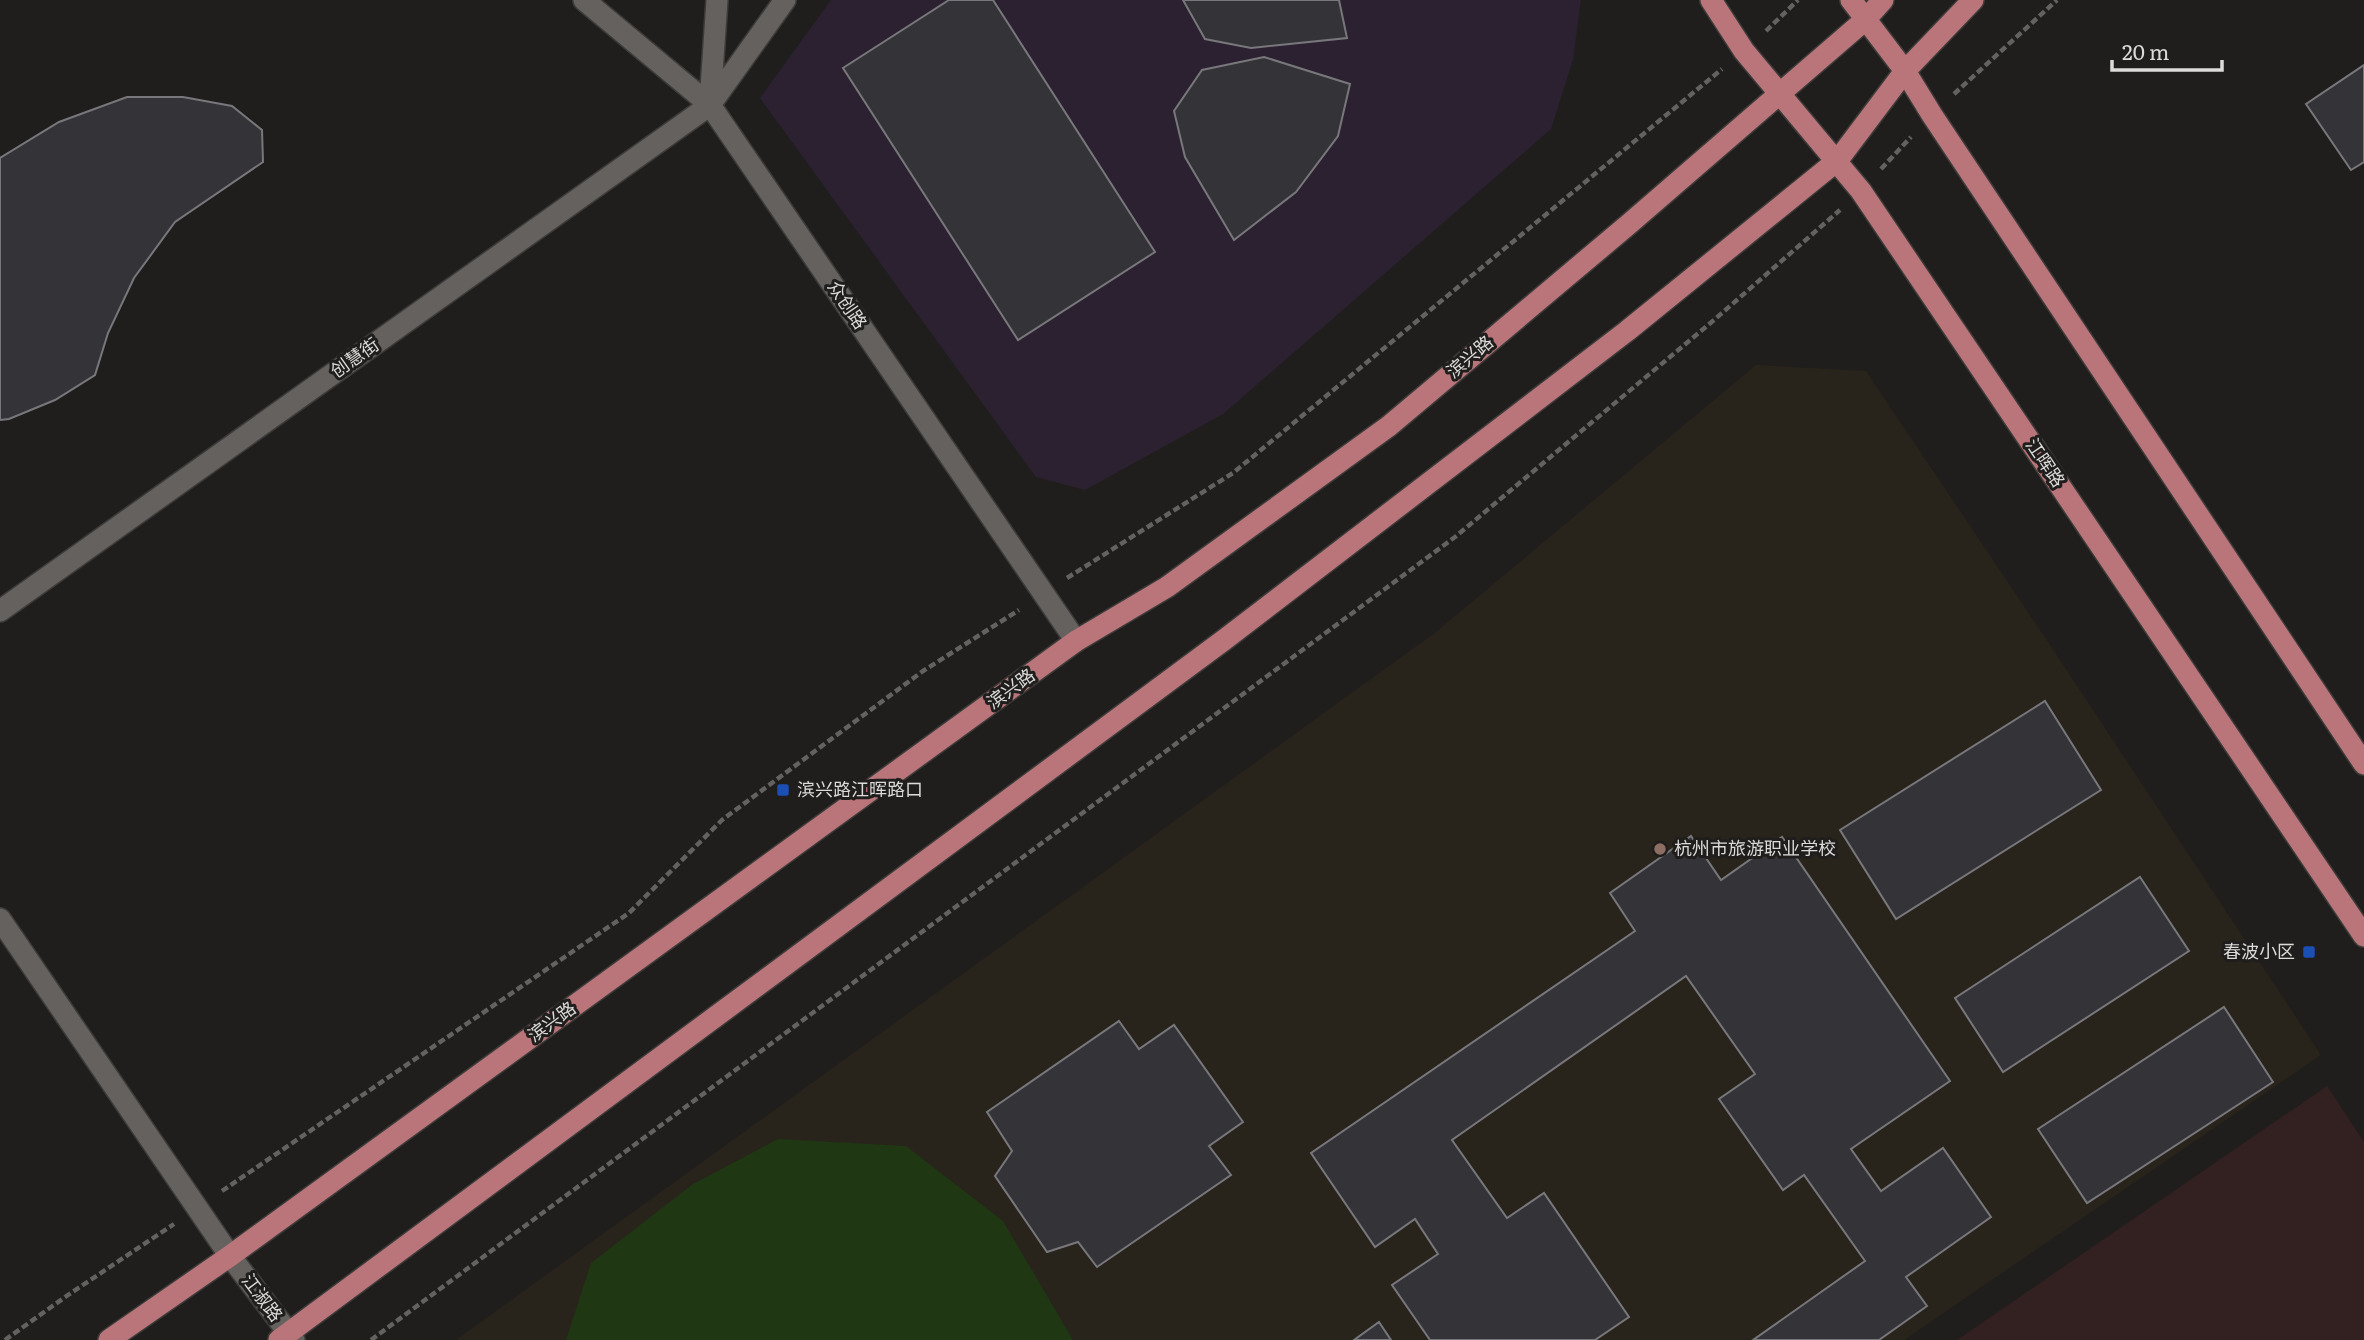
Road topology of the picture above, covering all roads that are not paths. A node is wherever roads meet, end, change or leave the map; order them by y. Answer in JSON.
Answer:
{"nodes":[{"id":1,"x":584,"y":0,"type":"edge"},
{"id":2,"x":717,"y":0,"type":"edge"},
{"id":3,"x":785,"y":0,"type":"edge"},
{"id":4,"x":1711,"y":0,"type":"edge"},
{"id":5,"x":1851,"y":0,"type":"edge"},
{"id":6,"x":1883,"y":0,"type":"edge"},
{"id":7,"x":1973,"y":0,"type":"edge"},
{"id":8,"x":1865,"y":20,"type":"junction"},
{"id":9,"x":1905,"y":71,"type":"junction"},
{"id":10,"x":1780,"y":92,"type":"junction"},
{"id":11,"x":710,"y":105,"type":"junction"},
{"id":12,"x":1838,"y":160,"type":"junction"},
{"id":13,"x":0,"y":611,"type":"edge"},
{"id":14,"x":1076,"y":641,"type":"junction"},
{"id":15,"x":2364,"y":764,"type":"edge"},
{"id":16,"x":0,"y":919,"type":"edge"},
{"id":17,"x":2364,"y":936,"type":"edge"},
{"id":18,"x":230,"y":1256,"type":"junction"},
{"id":19,"x":287,"y":1338,"type":"edge"},
{"id":20,"x":109,"y":1340,"type":"edge"}],
"edges":[{"from":1,"to":11,"type":"street","name":"众创路"},
{"from":2,"to":11,"type":"street"},
{"from":3,"to":11,"type":"street","name":"创慧街"},
{"from":4,"to":10,"type":"main road","name":"江晖路"},
{"from":5,"to":8,"type":"main road"},
{"from":6,"to":8,"type":"main road","name":"滨兴路"},
{"from":7,"to":9,"type":"main road"},
{"from":8,"to":9,"type":"main road"},
{"from":8,"to":10,"type":"main road","name":"滨兴路"},
{"from":9,"to":12,"type":"main road"},
{"from":9,"to":15,"type":"main road"},
{"from":10,"to":12,"type":"main road","name":"江晖路"},
{"from":10,"to":14,"type":"main road","name":"滨兴路"},
{"from":11,"to":13,"type":"street","name":"创慧街"},
{"from":11,"to":14,"type":"street","name":"众创路"},
{"from":12,"to":17,"type":"main road","name":"江晖路"},
{"from":12,"to":19,"type":"main road"},
{"from":14,"to":18,"type":"main road","name":"滨兴路"},
{"from":16,"to":18,"type":"street","name":"江淑路"},
{"from":18,"to":19,"type":"street","name":"江淑路"},
{"from":18,"to":20,"type":"main road","name":"滨兴路"}]}
